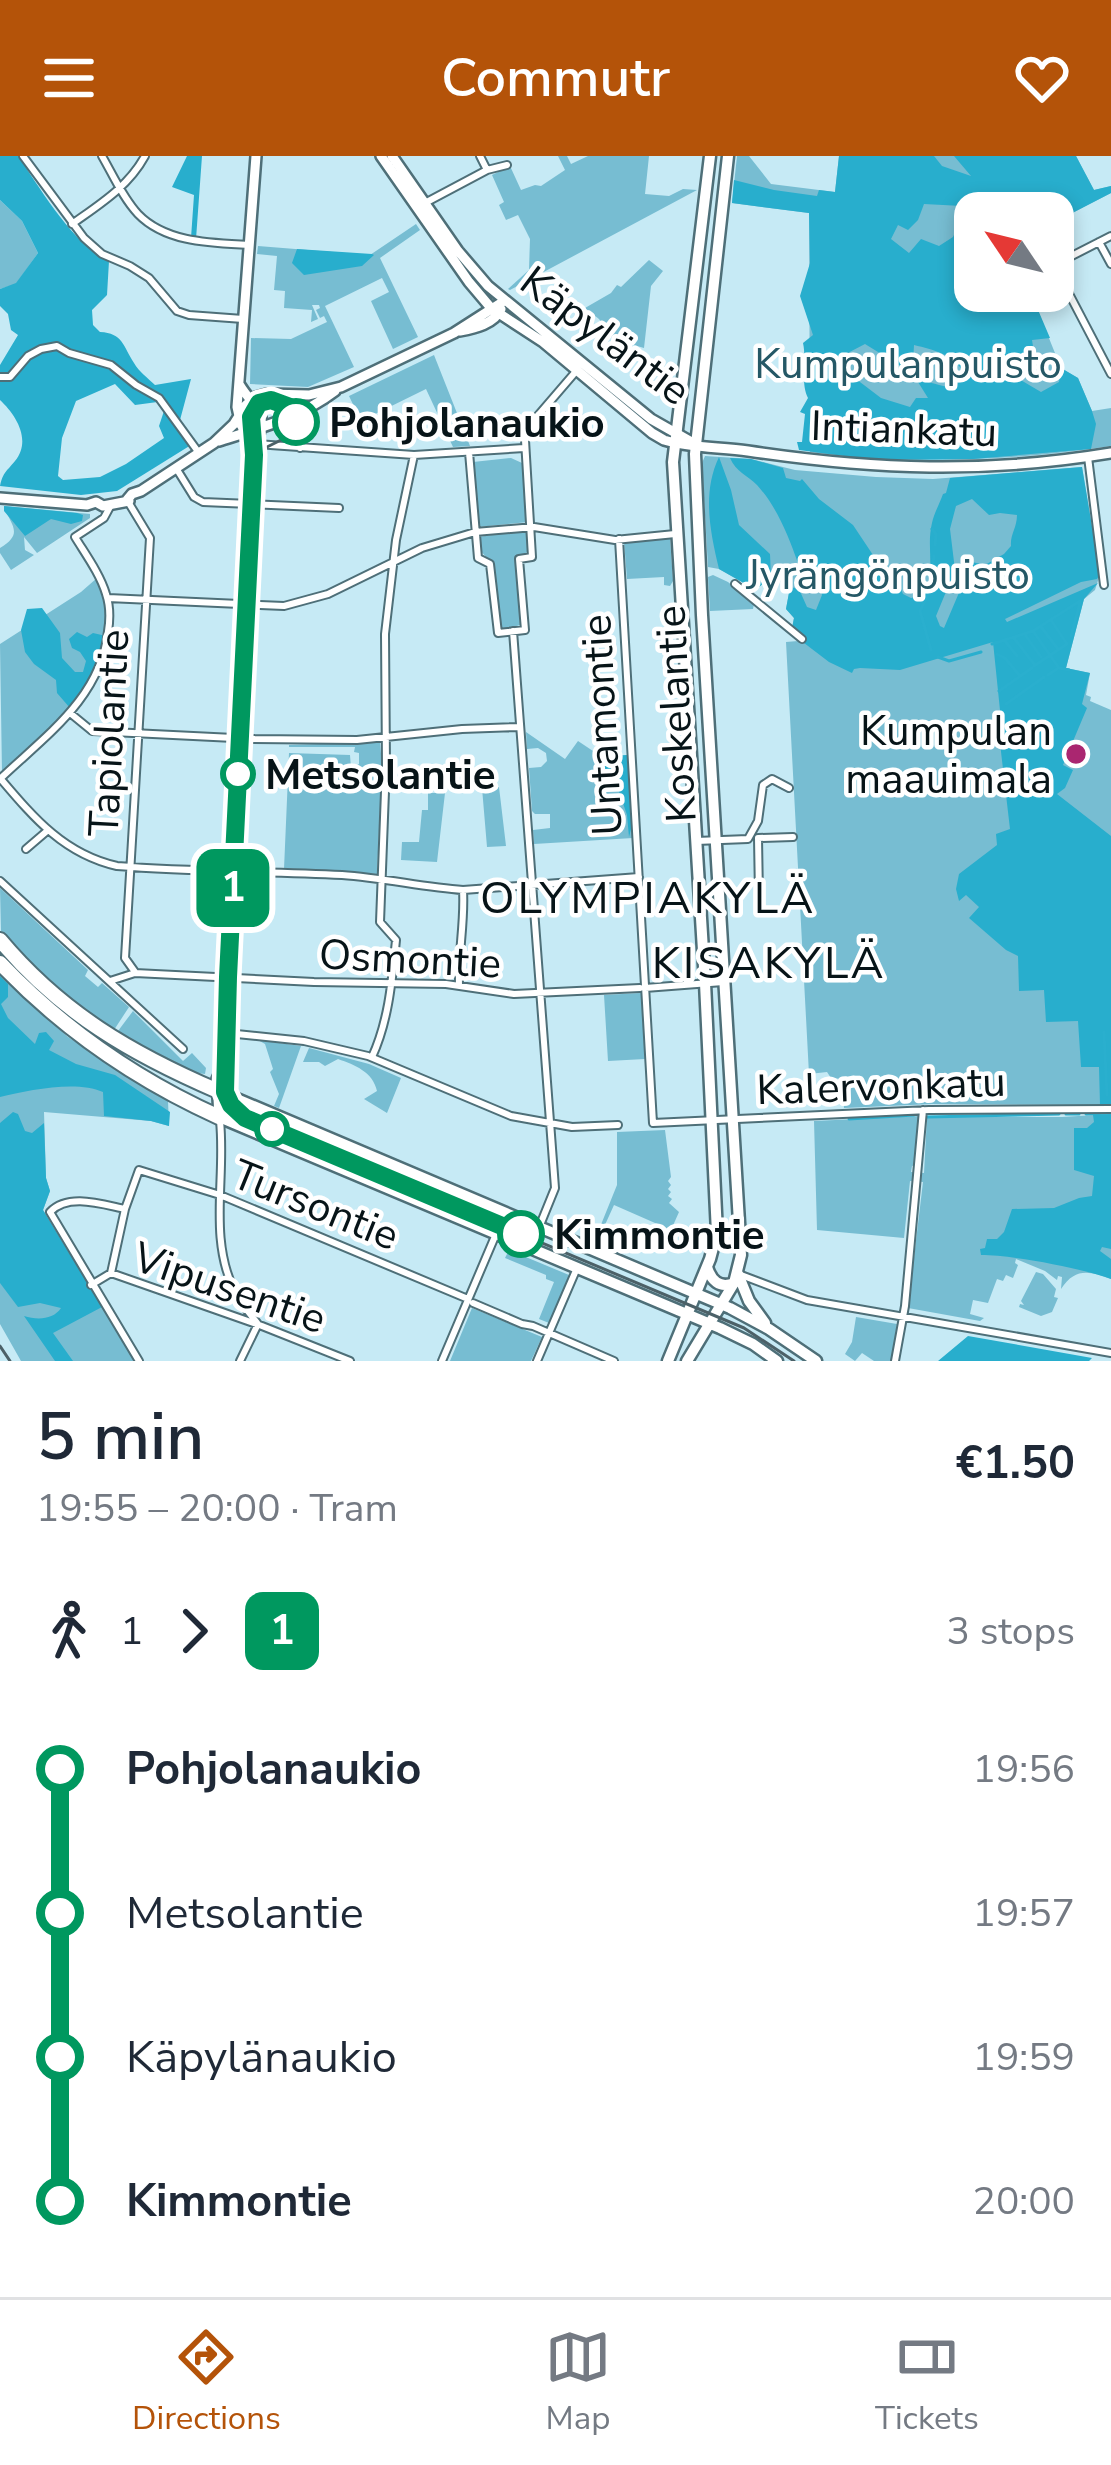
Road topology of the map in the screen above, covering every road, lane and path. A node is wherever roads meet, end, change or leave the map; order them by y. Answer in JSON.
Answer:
{"nodes":[{"id":1,"x":23,"y":156,"type":"edge"},
{"id":2,"x":102,"y":156,"type":"edge"},
{"id":3,"x":145,"y":156,"type":"edge"},
{"id":4,"x":256,"y":156,"type":"edge"},
{"id":5,"x":381,"y":156,"type":"edge"},
{"id":6,"x":392,"y":156,"type":"edge"},
{"id":7,"x":480,"y":156,"type":"edge"},
{"id":8,"x":710,"y":156,"type":"edge"},
{"id":9,"x":728,"y":156,"type":"edge"},
{"id":10,"x":507,"y":165,"type":"dead end"},
{"id":11,"x":487,"y":170,"type":"junction"},
{"id":12,"x":120,"y":188,"type":"junction"},
{"id":13,"x":421,"y":206,"type":"junction"},
{"id":14,"x":72,"y":224,"type":"junction"},
{"id":15,"x":1111,"y":236,"type":"edge"},
{"id":16,"x":1099,"y":242,"type":"junction"},
{"id":17,"x":249,"y":245,"type":"junction"},
{"id":18,"x":1074,"y":255,"type":"edge"},
{"id":19,"x":1111,"y":264,"type":"edge"},
{"id":20,"x":504,"y":301,"type":"junction"},
{"id":21,"x":1074,"y":303,"type":"edge"},
{"id":22,"x":496,"y":311,"type":"junction"},
{"id":23,"x":243,"y":320,"type":"junction"},
{"id":24,"x":580,"y":366,"type":"junction"},
{"id":25,"x":1111,"y":374,"type":"edge"},
{"id":26,"x":0,"y":377,"type":"edge"},
{"id":27,"x":239,"y":384,"type":"junction"},
{"id":28,"x":341,"y":387,"type":"junction"},
{"id":29,"x":292,"y":395,"type":"junction"},
{"id":30,"x":250,"y":400,"type":"junction"},
{"id":31,"x":300,"y":411,"type":"junction"},
{"id":32,"x":238,"y":416,"type":"junction"},
{"id":33,"x":262,"y":429,"type":"junction"},
{"id":34,"x":675,"y":437,"type":"junction"},
{"id":35,"x":252,"y":439,"type":"junction"},
{"id":36,"x":214,"y":443,"type":"junction"},
{"id":37,"x":695,"y":444,"type":"junction"},
{"id":38,"x":300,"y":448,"type":"junction"},
{"id":39,"x":524,"y":448,"type":"junction"},
{"id":40,"x":469,"y":452,"type":"junction"},
{"id":41,"x":200,"y":453,"type":"junction"},
{"id":42,"x":1111,"y":453,"type":"edge"},
{"id":43,"x":414,"y":454,"type":"junction"},
{"id":44,"x":1088,"y":457,"type":"junction"},
{"id":45,"x":176,"y":468,"type":"junction"},
{"id":46,"x":3,"y":498,"type":"edge"},
{"id":47,"x":127,"y":500,"type":"junction"},
{"id":48,"x":107,"y":505,"type":"junction"},
{"id":49,"x":254,"y":505,"type":"junction"},
{"id":50,"x":339,"y":508,"type":"dead end"},
{"id":51,"x":531,"y":527,"type":"junction"},
{"id":52,"x":475,"y":532,"type":"junction"},
{"id":53,"x":677,"y":534,"type":"junction"},
{"id":54,"x":620,"y":539,"type":"junction"},
{"id":55,"x":393,"y":560,"type":"junction"},
{"id":56,"x":1107,"y":581,"type":"edge"},
{"id":57,"x":735,"y":584,"type":"dead end"},
{"id":58,"x":108,"y":598,"type":"junction"},
{"id":59,"x":146,"y":599,"type":"junction"},
{"id":60,"x":248,"y":605,"type":"junction"},
{"id":61,"x":513,"y":631,"type":"junction"},
{"id":62,"x":802,"y":639,"type":"dead end"},
{"id":63,"x":70,"y":713,"type":"junction"},
{"id":64,"x":518,"y":727,"type":"junction"},
{"id":65,"x":139,"y":733,"type":"junction"},
{"id":66,"x":385,"y":737,"type":"junction"},
{"id":67,"x":242,"y":738,"type":"junction"},
{"id":68,"x":0,"y":778,"type":"edge"},
{"id":69,"x":789,"y":788,"type":"dead end"},
{"id":70,"x":47,"y":831,"type":"junction"},
{"id":71,"x":793,"y":837,"type":"dead end"},
{"id":72,"x":753,"y":839,"type":"junction"},
{"id":73,"x":716,"y":841,"type":"junction"},
{"id":74,"x":696,"y":842,"type":"junction"},
{"id":75,"x":26,"y":850,"type":"dead end"},
{"id":76,"x":131,"y":867,"type":"junction"},
{"id":77,"x":235,"y":871,"type":"junction"},
{"id":78,"x":639,"y":877,"type":"junction"},
{"id":79,"x":380,"y":878,"type":"junction"},
{"id":80,"x":0,"y":881,"type":"edge"},
{"id":81,"x":531,"y":883,"type":"junction"},
{"id":82,"x":463,"y":890,"type":"junction"},
{"id":83,"x":759,"y":896,"type":"dead end"},
{"id":84,"x":0,"y":940,"type":"edge"},
{"id":85,"x":0,"y":963,"type":"edge"},
{"id":86,"x":135,"y":973,"type":"junction"},
{"id":87,"x":230,"y":978,"type":"junction"},
{"id":88,"x":110,"y":981,"type":"junction"},
{"id":89,"x":723,"y":982,"type":"junction"},
{"id":90,"x":705,"y":983,"type":"junction"},
{"id":91,"x":391,"y":985,"type":"junction"},
{"id":92,"x":459,"y":985,"type":"junction"},
{"id":93,"x":643,"y":988,"type":"junction"},
{"id":94,"x":539,"y":993,"type":"junction"},
{"id":95,"x":227,"y":1033,"type":"junction"},
{"id":96,"x":183,"y":1049,"type":"dead end"},
{"id":97,"x":372,"y":1057,"type":"junction"},
{"id":98,"x":224,"y":1094,"type":"junction"},
{"id":99,"x":1111,"y":1109,"type":"edge"},
{"id":100,"x":923,"y":1111,"type":"junction"},
{"id":101,"x":224,"y":1119,"type":"junction"},
{"id":102,"x":734,"y":1120,"type":"junction"},
{"id":103,"x":712,"y":1121,"type":"junction"},
{"id":104,"x":549,"y":1122,"type":"junction"},
{"id":105,"x":653,"y":1123,"type":"joint"},
{"id":106,"x":618,"y":1125,"type":"dead end"},
{"id":107,"x":220,"y":1195,"type":"junction"},
{"id":108,"x":125,"y":1208,"type":"junction"},
{"id":109,"x":538,"y":1228,"type":"junction"},
{"id":110,"x":496,"y":1234,"type":"junction"},
{"id":111,"x":597,"y":1253,"type":"junction"},
{"id":112,"x":708,"y":1263,"type":"junction"},
{"id":113,"x":583,"y":1270,"type":"junction"},
{"id":114,"x":111,"y":1273,"type":"junction"},
{"id":115,"x":737,"y":1275,"type":"junction"},
{"id":116,"x":91,"y":1285,"type":"junction"},
{"id":117,"x":696,"y":1294,"type":"junction"},
{"id":118,"x":471,"y":1301,"type":"junction"},
{"id":119,"x":722,"y":1305,"type":"junction"},
{"id":120,"x":686,"y":1314,"type":"junction"},
{"id":121,"x":903,"y":1317,"type":"junction"},
{"id":122,"x":258,"y":1324,"type":"junction"},
{"id":123,"x":709,"y":1324,"type":"junction"},
{"id":124,"x":769,"y":1329,"type":"junction"},
{"id":125,"x":549,"y":1334,"type":"junction"},
{"id":126,"x":1111,"y":1354,"type":"edge"},
{"id":127,"x":139,"y":1361,"type":"edge"},
{"id":128,"x":240,"y":1361,"type":"edge"},
{"id":129,"x":350,"y":1361,"type":"edge"},
{"id":130,"x":442,"y":1361,"type":"edge"},
{"id":131,"x":537,"y":1361,"type":"edge"},
{"id":132,"x":612,"y":1361,"type":"edge"},
{"id":133,"x":668,"y":1361,"type":"edge"},
{"id":134,"x":687,"y":1361,"type":"edge"},
{"id":135,"x":777,"y":1361,"type":"edge"},
{"id":136,"x":816,"y":1361,"type":"edge"},
{"id":137,"x":895,"y":1361,"type":"edge"}],
"edges":[{"from":1,"to":14,"type":"street"},
{"from":2,"to":12,"type":"street"},
{"from":3,"to":12,"type":"street"},
{"from":4,"to":17,"type":"street"},
{"from":5,"to":13,"type":"street","name":"Käpyläntie"},
{"from":6,"to":13,"type":"street","name":"Käpyläntie"},
{"from":7,"to":11,"type":"street"},
{"from":8,"to":34,"type":"main road","name":"Koskelantie"},
{"from":9,"to":37,"type":"main road","name":"Koskelantie"},
{"from":10,"to":11,"type":"street"},
{"from":11,"to":13,"type":"street"},
{"from":12,"to":14,"type":"street"},
{"from":12,"to":17,"type":"street"},
{"from":13,"to":20,"type":"street","name":"Käpyläntie"},
{"from":13,"to":22,"type":"street","name":"Käpyläntie"},
{"from":14,"to":23,"type":"street"},
{"from":15,"to":16,"type":"street"},
{"from":16,"to":18,"type":"street"},
{"from":16,"to":19,"type":"street"},
{"from":17,"to":23,"type":"street"},
{"from":20,"to":22,"type":"street"},
{"from":20,"to":24,"type":"street","name":"Käpyläntie"},
{"from":21,"to":25,"type":"street"},
{"from":22,"to":24,"type":"street","name":"Käpyläntie"},
{"from":22,"to":28,"type":"street"},
{"from":23,"to":27,"type":"street"},
{"from":24,"to":34,"type":"street","name":"Käpyläntie"},
{"from":24,"to":39,"type":"street"},
{"from":26,"to":41,"type":"street"},
{"from":27,"to":30,"type":"street"},
{"from":27,"to":32,"type":"street"},
{"from":28,"to":29,"type":"street"},
{"from":28,"to":31,"type":"street"},
{"from":29,"to":30,"type":"street"},
{"from":29,"to":31,"type":"street"},
{"from":30,"to":32,"type":"street"},
{"from":30,"to":33,"type":"street"},
{"from":31,"to":33,"type":"street"},
{"from":31,"to":38,"type":"street"},
{"from":32,"to":35,"type":"street"},
{"from":32,"to":36,"type":"street"},
{"from":33,"to":35,"type":"street"},
{"from":34,"to":37,"type":"street","name":"Käpyläntie"},
{"from":34,"to":53,"type":"main road","name":"Koskelantie"},
{"from":35,"to":36,"type":"street"},
{"from":35,"to":38,"type":"street"},
{"from":35,"to":49,"type":"street"},
{"from":36,"to":41,"type":"street"},
{"from":37,"to":44,"type":"street","name":"Intiankatu"},
{"from":37,"to":73,"type":"main road","name":"Koskelantie"},
{"from":38,"to":43,"type":"street"},
{"from":39,"to":40,"type":"street"},
{"from":39,"to":51,"type":"street"},
{"from":40,"to":43,"type":"street"},
{"from":40,"to":52,"type":"street"},
{"from":41,"to":45,"type":"street"},
{"from":42,"to":44,"type":"street","name":"Intiankatu"},
{"from":43,"to":55,"type":"street"},
{"from":44,"to":56,"type":"street"},
{"from":45,"to":47,"type":"street"},
{"from":45,"to":49,"type":"street"},
{"from":46,"to":48,"type":"street"},
{"from":47,"to":48,"type":"street"},
{"from":47,"to":59,"type":"street","name":"Tapiolantie"},
{"from":48,"to":58,"type":"street"},
{"from":49,"to":50,"type":"street"},
{"from":49,"to":60,"type":"street"},
{"from":51,"to":52,"type":"street"},
{"from":51,"to":54,"type":"street"},
{"from":51,"to":61,"type":"street"},
{"from":52,"to":55,"type":"street"},
{"from":52,"to":61,"type":"street"},
{"from":53,"to":54,"type":"street"},
{"from":53,"to":74,"type":"main road","name":"Koskelantie"},
{"from":54,"to":78,"type":"street","name":"Untamontie"},
{"from":55,"to":60,"type":"street"},
{"from":55,"to":66,"type":"street"},
{"from":57,"to":62,"type":"street"},
{"from":58,"to":59,"type":"street"},
{"from":58,"to":63,"type":"street"},
{"from":59,"to":60,"type":"street"},
{"from":59,"to":65,"type":"street","name":"Tapiolantie"},
{"from":60,"to":67,"type":"street"},
{"from":61,"to":64,"type":"street"},
{"from":63,"to":65,"type":"street"},
{"from":63,"to":68,"type":"street"},
{"from":64,"to":66,"type":"street"},
{"from":64,"to":81,"type":"street"},
{"from":65,"to":67,"type":"street"},
{"from":65,"to":76,"type":"street","name":"Tapiolantie"},
{"from":66,"to":67,"type":"street"},
{"from":66,"to":79,"type":"street"},
{"from":67,"to":77,"type":"street"},
{"from":68,"to":70,"type":"street"},
{"from":69,"to":72,"type":"street"},
{"from":70,"to":75,"type":"street"},
{"from":70,"to":76,"type":"street"},
{"from":71,"to":72,"type":"street"},
{"from":72,"to":73,"type":"street"},
{"from":72,"to":83,"type":"street"},
{"from":73,"to":74,"type":"street"},
{"from":73,"to":89,"type":"main road","name":"Koskelantie"},
{"from":74,"to":90,"type":"main road","name":"Koskelantie"},
{"from":76,"to":77,"type":"street"},
{"from":76,"to":86,"type":"street","name":"Tapiolantie"},
{"from":77,"to":79,"type":"street"},
{"from":77,"to":87,"type":"street"},
{"from":78,"to":81,"type":"street"},
{"from":78,"to":93,"type":"street","name":"Untamontie"},
{"from":79,"to":82,"type":"street"},
{"from":79,"to":91,"type":"street"},
{"from":80,"to":88,"type":"street"},
{"from":81,"to":82,"type":"street"},
{"from":81,"to":94,"type":"street"},
{"from":82,"to":92,"type":"street"},
{"from":84,"to":98,"type":"highway"},
{"from":85,"to":101,"type":"highway"},
{"from":86,"to":87,"type":"street","name":"Osmontie"},
{"from":86,"to":88,"type":"street","name":"Osmontie"},
{"from":87,"to":91,"type":"street","name":"Osmontie"},
{"from":87,"to":95,"type":"street"},
{"from":88,"to":96,"type":"street"},
{"from":89,"to":90,"type":"street","name":"Osmontie"},
{"from":89,"to":102,"type":"main road","name":"Koskelantie"},
{"from":90,"to":93,"type":"street","name":"Osmontie"},
{"from":90,"to":103,"type":"main road","name":"Koskelantie"},
{"from":91,"to":92,"type":"street","name":"Osmontie"},
{"from":91,"to":97,"type":"street"},
{"from":92,"to":94,"type":"street","name":"Osmontie"},
{"from":93,"to":94,"type":"street","name":"Osmontie"},
{"from":93,"to":105,"type":"street","name":"Untamontie"},
{"from":94,"to":104,"type":"street"},
{"from":95,"to":97,"type":"street"},
{"from":95,"to":98,"type":"street"},
{"from":97,"to":104,"type":"street"},
{"from":98,"to":101,"type":"street"},
{"from":98,"to":109,"type":"main road"},
{"from":99,"to":100,"type":"street","name":"Kalervonkatu"},
{"from":100,"to":102,"type":"street","name":"Kalervonkatu"},
{"from":100,"to":121,"type":"street"},
{"from":101,"to":107,"type":"street"},
{"from":101,"to":110,"type":"main road"},
{"from":102,"to":103,"type":"street","name":"Kalervonkatu"},
{"from":102,"to":115,"type":"main road","name":"Koskelantie"},
{"from":103,"to":105,"type":"street","name":"Kalervonkatu"},
{"from":103,"to":112,"type":"main road","name":"Koskelantie"},
{"from":104,"to":106,"type":"street"},
{"from":104,"to":109,"type":"street"},
{"from":107,"to":108,"type":"street","name":"Tursontie"},
{"from":107,"to":118,"type":"street","name":"Tursontie"},
{"from":107,"to":122,"type":"street"},
{"from":108,"to":114,"type":"street"},
{"from":108,"to":116,"type":"street"},
{"from":109,"to":111,"type":"main road"},
{"from":110,"to":113,"type":"main road"},
{"from":110,"to":118,"type":"street"},
{"from":111,"to":113,"type":"main road"},
{"from":111,"to":117,"type":"main road"},
{"from":112,"to":115,"type":"main road"},
{"from":112,"to":115,"type":"main road"},
{"from":112,"to":117,"type":"main road","name":"Koskelantie"},
{"from":113,"to":120,"type":"main road"},
{"from":113,"to":125,"type":"street"},
{"from":114,"to":116,"type":"street","name":"Vipusentie"},
{"from":114,"to":122,"type":"street","name":"Vipusentie"},
{"from":115,"to":119,"type":"main road"},
{"from":115,"to":121,"type":"street"},
{"from":115,"to":124,"type":"main road"},
{"from":116,"to":127,"type":"street"},
{"from":117,"to":119,"type":"main road"},
{"from":117,"to":120,"type":"main road","name":"Koskelantie"},
{"from":118,"to":125,"type":"street","name":"Tursontie"},
{"from":118,"to":130,"type":"street"},
{"from":119,"to":123,"type":"main road"},
{"from":119,"to":124,"type":"main road"},
{"from":120,"to":123,"type":"main road"},
{"from":120,"to":133,"type":"main road","name":"Koskelantie"},
{"from":121,"to":126,"type":"street"},
{"from":121,"to":137,"type":"street"},
{"from":122,"to":128,"type":"street"},
{"from":122,"to":129,"type":"street","name":"Vipusentie"},
{"from":123,"to":134,"type":"main road"},
{"from":123,"to":135,"type":"main road"},
{"from":124,"to":136,"type":"main road"},
{"from":125,"to":131,"type":"street"},
{"from":125,"to":132,"type":"street","name":"Tursontie"}]}
